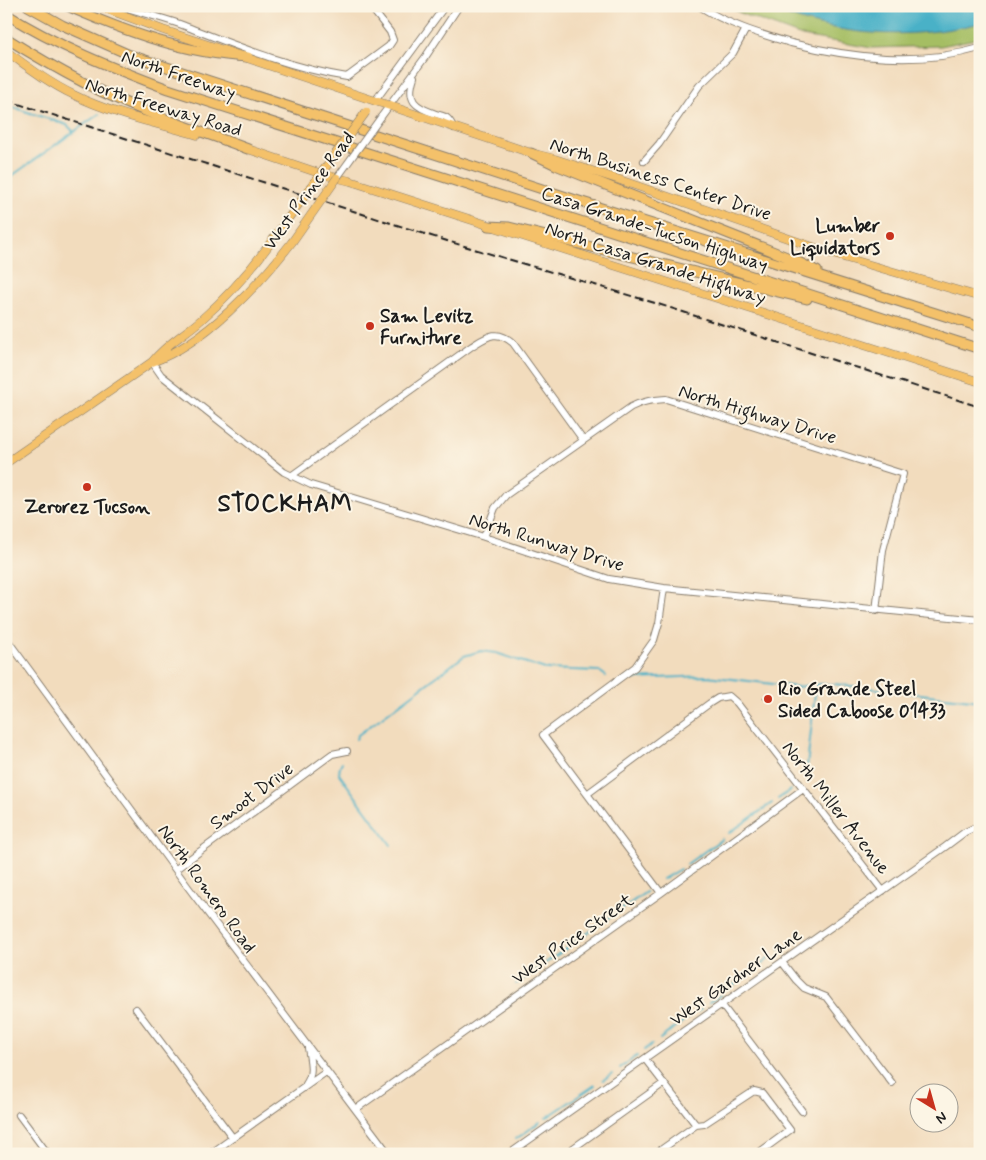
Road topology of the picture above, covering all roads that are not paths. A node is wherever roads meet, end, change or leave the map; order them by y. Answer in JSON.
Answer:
{"nodes":[{"id":1,"x":28,"y":6,"type":"edge"},
{"id":2,"x":67,"y":6,"type":"edge"},
{"id":3,"x":99,"y":6,"type":"edge"},
{"id":4,"x":370,"y":6,"type":"edge"},
{"id":5,"x":445,"y":6,"type":"edge"},
{"id":6,"x":459,"y":6,"type":"edge"},
{"id":7,"x":699,"y":6,"type":"edge"},
{"id":8,"x":130,"y":9,"type":"dead end"},
{"id":9,"x":6,"y":14,"type":"edge"},
{"id":10,"x":746,"y":29,"type":"junction"},
{"id":11,"x":6,"y":38,"type":"edge"},
{"id":12,"x":980,"y":48,"type":"edge"},
{"id":13,"x":6,"y":52,"type":"edge"},
{"id":14,"x":248,"y":58,"type":"junction"},
{"id":15,"x":416,"y":70,"type":"junction"},
{"id":16,"x":375,"y":101,"type":"junction"},
{"id":17,"x":390,"y":106,"type":"junction"},
{"id":18,"x":454,"y":128,"type":"junction"},
{"id":19,"x":361,"y":130,"type":"joint"},
{"id":20,"x":349,"y":146,"type":"joint"},
{"id":21,"x":248,"y":148,"type":"junction"},
{"id":22,"x":531,"y":153,"type":"junction"},
{"id":23,"x":644,"y":161,"type":"dead end"},
{"id":24,"x":322,"y":174,"type":"junction"},
{"id":25,"x":337,"y":178,"type":"junction"},
{"id":26,"x":488,"y":226,"type":"junction"},
{"id":27,"x":868,"y":292,"type":"junction"},
{"id":28,"x":980,"y":297,"type":"edge"},
{"id":29,"x":868,"y":314,"type":"junction"},
{"id":30,"x":980,"y":327,"type":"edge"},
{"id":31,"x":980,"y":349,"type":"edge"},
{"id":32,"x":152,"y":362,"type":"junction"},
{"id":33,"x":980,"y":382,"type":"edge"},
{"id":34,"x":583,"y":440,"type":"junction"},
{"id":35,"x":6,"y":463,"type":"edge"},
{"id":36,"x":292,"y":476,"type":"junction"},
{"id":37,"x":484,"y":537,"type":"junction"},
{"id":38,"x":664,"y":588,"type":"junction"},
{"id":39,"x":876,"y":611,"type":"junction"},
{"id":40,"x":980,"y":620,"type":"edge"},
{"id":41,"x":6,"y":638,"type":"edge"},
{"id":42,"x":347,"y":751,"type":"dead end"},
{"id":43,"x":803,"y":788,"type":"junction"},
{"id":44,"x":587,"y":794,"type":"junction"},
{"id":45,"x":980,"y":826,"type":"edge"},
{"id":46,"x":176,"y":870,"type":"junction"},
{"id":47,"x":883,"y":891,"type":"junction"},
{"id":48,"x":661,"y":893,"type":"junction"},
{"id":49,"x":782,"y":962,"type":"junction"},
{"id":50,"x":721,"y":1004,"type":"junction"},
{"id":51,"x":136,"y":1009,"type":"dead end"},
{"id":52,"x":308,"y":1047,"type":"junction"},
{"id":53,"x":645,"y":1059,"type":"junction"},
{"id":54,"x":326,"y":1072,"type":"junction"},
{"id":55,"x":892,"y":1082,"type":"dead end"},
{"id":56,"x":664,"y":1083,"type":"junction"},
{"id":57,"x":304,"y":1087,"type":"junction"},
{"id":58,"x":356,"y":1110,"type":"junction"},
{"id":59,"x":802,"y":1111,"type":"dead end"},
{"id":60,"x":19,"y":1115,"type":"dead end"},
{"id":61,"x":696,"y":1125,"type":"junction"},
{"id":62,"x":233,"y":1138,"type":"junction"},
{"id":63,"x":48,"y":1154,"type":"edge"},
{"id":64,"x":210,"y":1154,"type":"edge"},
{"id":65,"x":389,"y":1154,"type":"edge"},
{"id":66,"x":509,"y":1154,"type":"edge"},
{"id":67,"x":565,"y":1154,"type":"edge"},
{"id":68,"x":655,"y":1154,"type":"edge"},
{"id":69,"x":757,"y":1154,"type":"edge"}],
"edges":[{"from":1,"to":19,"type":"highway","name":"North Freeway"},
{"from":2,"to":14,"type":"highway"},
{"from":3,"to":14,"type":"main road"},
{"from":4,"to":8,"type":"street"},
{"from":5,"to":16,"type":"street","name":"West Prince Road"},
{"from":6,"to":15,"type":"street","name":"West Prince Road"},
{"from":7,"to":10,"type":"street"},
{"from":9,"to":20,"type":"highway","name":"North Freeway"},
{"from":10,"to":12,"type":"street"},
{"from":10,"to":23,"type":"street"},
{"from":11,"to":21,"type":"highway"},
{"from":13,"to":21,"type":"main road","name":"North Freeway Road"},
{"from":14,"to":16,"type":"main road"},
{"from":15,"to":17,"type":"street","name":"West Prince Road"},
{"from":15,"to":18,"type":"street"},
{"from":16,"to":17,"type":"main road"},
{"from":16,"to":24,"type":"main road","name":"West Prince Road","bridge":true},
{"from":17,"to":18,"type":"main road","name":"North Business Center Drive"},
{"from":17,"to":25,"type":"street","name":"West Prince Road","bridge":true},
{"from":18,"to":22,"type":"main road","name":"North Business Center Drive"},
{"from":19,"to":27,"type":"highway","name":"Casa Grande-Tucson Highway"},
{"from":20,"to":29,"type":"highway","name":"Casa Grande-Tucson Highway"},
{"from":21,"to":24,"type":"main road","name":"North Freeway Road"},
{"from":22,"to":27,"type":"highway"},
{"from":22,"to":28,"type":"main road","name":"North Business Center Drive"},
{"from":24,"to":25,"type":"main road","name":"North Casa Grande Highway"},
{"from":24,"to":32,"type":"main road","name":"West Prince Road","bridge":true},
{"from":25,"to":26,"type":"main road","name":"North Casa Grande Highway"},
{"from":25,"to":32,"type":"main road","name":"West Prince Road","bridge":true},
{"from":26,"to":29,"type":"highway"},
{"from":26,"to":33,"type":"main road","name":"North Casa Grande Highway"},
{"from":27,"to":30,"type":"highway","name":"Casa Grande-Tucson Highway"},
{"from":29,"to":31,"type":"highway","name":"Casa Grande-Tucson Highway"},
{"from":32,"to":35,"type":"main road","name":"West Prince Road"},
{"from":32,"to":36,"type":"street","name":"North Runway Drive"},
{"from":34,"to":36,"type":"street"},
{"from":34,"to":37,"type":"street","name":"North Highway Drive"},
{"from":34,"to":39,"type":"street","name":"North Highway Drive"},
{"from":36,"to":37,"type":"street","name":"North Runway Drive"},
{"from":37,"to":38,"type":"street","name":"North Runway Drive"},
{"from":38,"to":39,"type":"street","name":"North Runway Drive"},
{"from":38,"to":44,"type":"street"},
{"from":39,"to":40,"type":"street","name":"North Runway Drive"},
{"from":41,"to":46,"type":"street","name":"North Romero Road"},
{"from":42,"to":46,"type":"street","name":"Smoot Drive"},
{"from":43,"to":44,"type":"street","name":"North Miller Avenue"},
{"from":43,"to":47,"type":"street","name":"North Miller Avenue"},
{"from":43,"to":48,"type":"street","name":"West Price Street"},
{"from":44,"to":48,"type":"street"},
{"from":45,"to":47,"type":"street","name":"West Gardner Lane"},
{"from":46,"to":52,"type":"street","name":"North Romero Road"},
{"from":47,"to":49,"type":"street","name":"West Gardner Lane"},
{"from":48,"to":58,"type":"street","name":"West Price Street"},
{"from":49,"to":50,"type":"street","name":"West Gardner Lane"},
{"from":49,"to":55,"type":"street"},
{"from":50,"to":53,"type":"street","name":"West Gardner Lane"},
{"from":50,"to":59,"type":"street"},
{"from":51,"to":62,"type":"street"},
{"from":52,"to":54,"type":"street","name":"North Romero Road"},
{"from":52,"to":57,"type":"street"},
{"from":53,"to":56,"type":"street"},
{"from":53,"to":66,"type":"street","name":"West Gardner Lane"},
{"from":54,"to":57,"type":"street"},
{"from":54,"to":58,"type":"street","name":"North Romero Road"},
{"from":56,"to":61,"type":"street"},
{"from":56,"to":67,"type":"street"},
{"from":57,"to":62,"type":"street"},
{"from":58,"to":65,"type":"street","name":"North Romero Road"},
{"from":60,"to":63,"type":"street"},
{"from":61,"to":68,"type":"street"},
{"from":61,"to":69,"type":"street"},
{"from":62,"to":64,"type":"street"}]}
